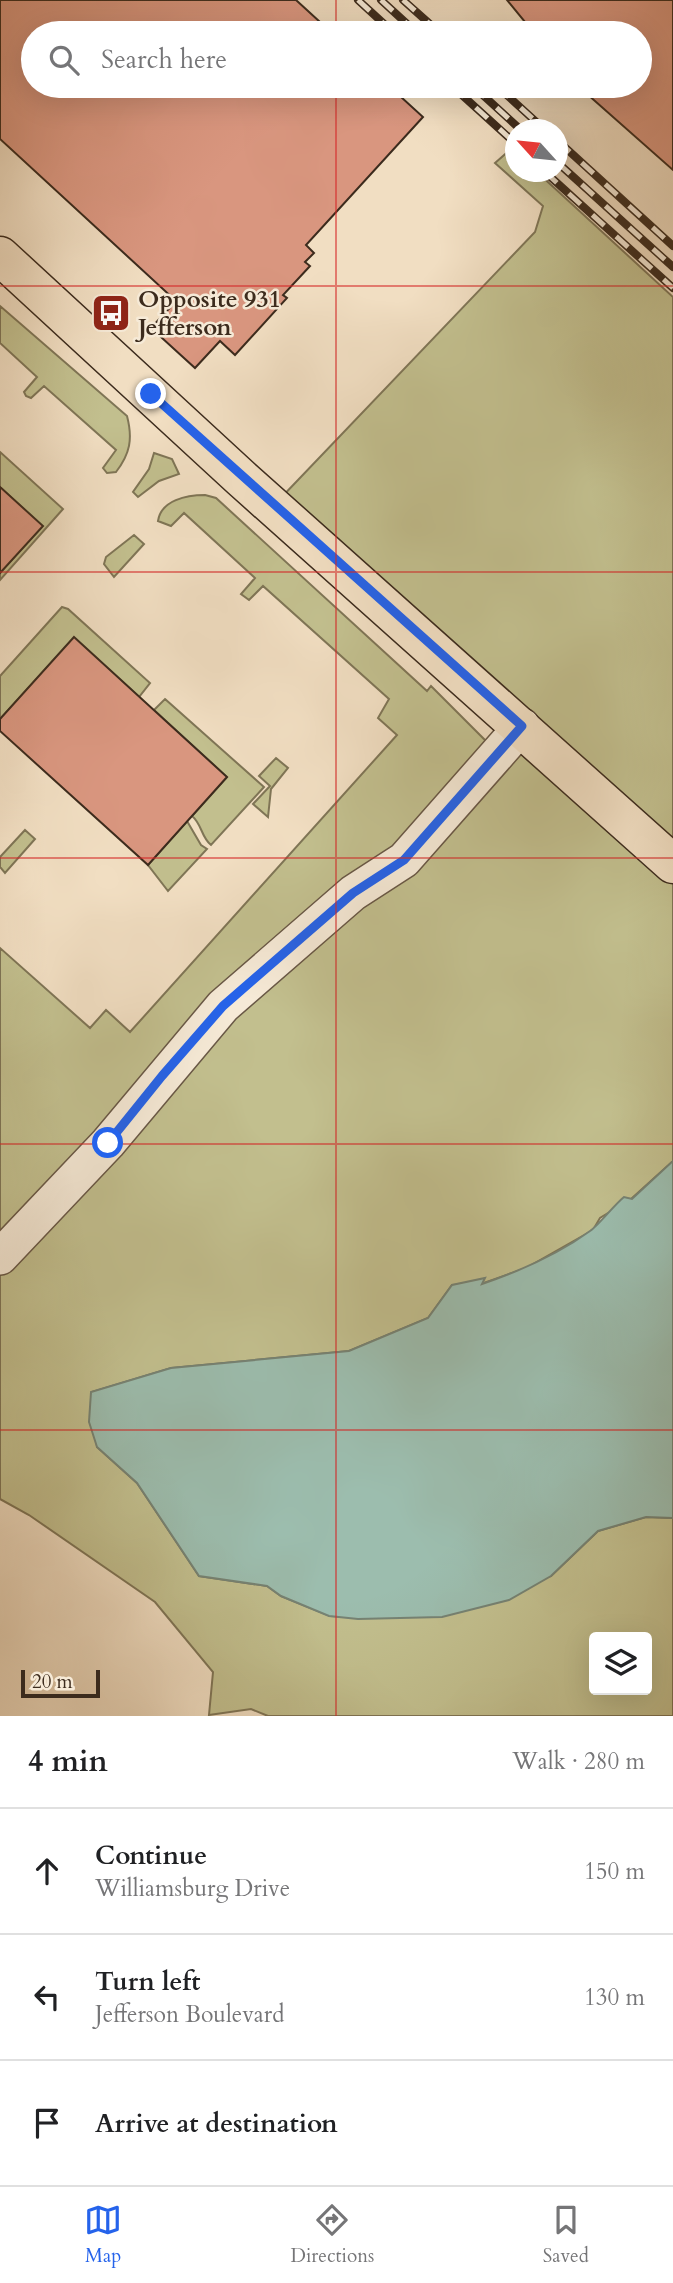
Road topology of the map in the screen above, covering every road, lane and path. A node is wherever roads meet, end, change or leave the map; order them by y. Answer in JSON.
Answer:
{"nodes":[{"id":1,"x":0,"y":256,"type":"edge"},
{"id":2,"x":522,"y":726,"type":"junction"},
{"id":3,"x":673,"y":864,"type":"edge"},
{"id":4,"x":0,"y":1257,"type":"edge"}],
"edges":[{"from":1,"to":2,"type":"main road"},
{"from":2,"to":3,"type":"main road"},
{"from":2,"to":4,"type":"street"}]}
